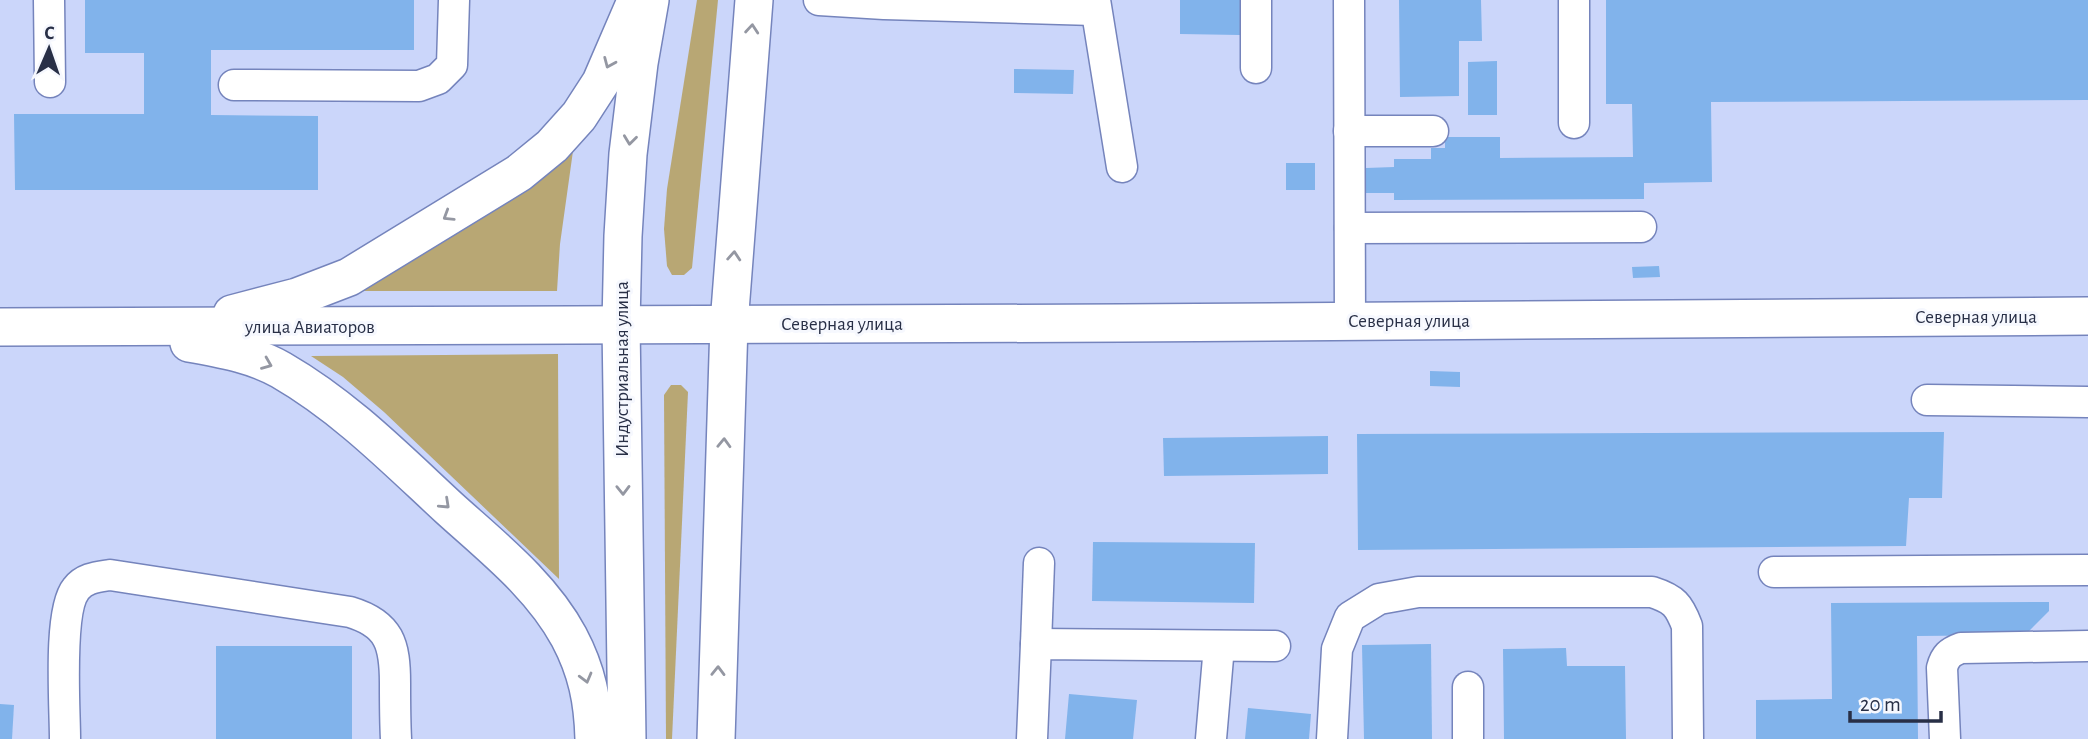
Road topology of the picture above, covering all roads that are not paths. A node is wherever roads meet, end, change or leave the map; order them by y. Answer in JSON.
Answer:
{"nodes":[{"id":1,"x":49,"y":0,"type":"edge"},
{"id":2,"x":454,"y":0,"type":"edge"},
{"id":3,"x":636,"y":0,"type":"edge"},
{"id":4,"x":650,"y":0,"type":"edge"},
{"id":5,"x":754,"y":0,"type":"edge"},
{"id":6,"x":819,"y":0,"type":"edge"},
{"id":7,"x":1256,"y":0,"type":"edge"},
{"id":8,"x":1349,"y":0,"type":"edge"},
{"id":9,"x":1574,"y":0,"type":"edge"},
{"id":10,"x":1095,"y":5,"type":"edge"},
{"id":11,"x":1256,"y":68,"type":"dead end"},
{"id":12,"x":50,"y":82,"type":"dead end"},
{"id":13,"x":234,"y":85,"type":"dead end"},
{"id":14,"x":1574,"y":123,"type":"dead end"},
{"id":15,"x":1349,"y":131,"type":"junction"},
{"id":16,"x":1433,"y":131,"type":"dead end"},
{"id":17,"x":1122,"y":167,"type":"dead end"},
{"id":18,"x":1642,"y":227,"type":"dead end"},
{"id":19,"x":1350,"y":228,"type":"junction"},
{"id":20,"x":2088,"y":316,"type":"edge"},
{"id":21,"x":1350,"y":322,"type":"junction"},
{"id":22,"x":621,"y":324,"type":"junction"},
{"id":23,"x":729,"y":324,"type":"junction"},
{"id":24,"x":0,"y":327,"type":"edge"},
{"id":25,"x":105,"y":328,"type":"junction"},
{"id":26,"x":1927,"y":400,"type":"dead end"},
{"id":27,"x":2088,"y":402,"type":"edge"},
{"id":28,"x":1040,"y":563,"type":"dead end"},
{"id":29,"x":2088,"y":570,"type":"edge"},
{"id":30,"x":1774,"y":572,"type":"dead end"},
{"id":31,"x":1036,"y":644,"type":"junction"},
{"id":32,"x":1219,"y":646,"type":"junction"},
{"id":33,"x":1275,"y":646,"type":"dead end"},
{"id":34,"x":2088,"y":646,"type":"edge"},
{"id":35,"x":1468,"y":687,"type":"dead end"},
{"id":36,"x":65,"y":739,"type":"edge"},
{"id":37,"x":396,"y":739,"type":"edge"},
{"id":38,"x":594,"y":739,"type":"edge"},
{"id":39,"x":627,"y":739,"type":"edge"},
{"id":40,"x":716,"y":739,"type":"edge"},
{"id":41,"x":1032,"y":739,"type":"edge"},
{"id":42,"x":1211,"y":739,"type":"edge"},
{"id":43,"x":1332,"y":739,"type":"edge"},
{"id":44,"x":1468,"y":739,"type":"edge"},
{"id":45,"x":1688,"y":739,"type":"edge"},
{"id":46,"x":1945,"y":739,"type":"edge"}],
"edges":[{"from":1,"to":12,"type":"lane"},
{"from":2,"to":13,"type":"lane"},
{"from":3,"to":25,"type":"main road","one_way":true},
{"from":4,"to":22,"type":"main road","name":"Индустриальная улица","one_way":true},
{"from":23,"to":5,"type":"main road","one_way":true},
{"from":6,"to":10,"type":"lane"},
{"from":7,"to":11,"type":"lane"},
{"from":8,"to":15,"type":"lane"},
{"from":9,"to":14,"type":"lane"},
{"from":10,"to":17,"type":"lane"},
{"from":15,"to":16,"type":"lane"},
{"from":15,"to":19,"type":"lane"},
{"from":18,"to":19,"type":"lane"},
{"from":19,"to":21,"type":"lane"},
{"from":20,"to":21,"type":"main road","name":"Северная улица"},
{"from":21,"to":23,"type":"main road","name":"Северная улица"},
{"from":22,"to":23,"type":"main road","name":"Северная улица"},
{"from":22,"to":25,"type":"main road","name":"улица Авиаторов"},
{"from":22,"to":39,"type":"main road","name":"Индустриальная улица","one_way":true},
{"from":40,"to":23,"type":"main road","one_way":true},
{"from":24,"to":25,"type":"main road","name":"улица Авиаторов"},
{"from":25,"to":38,"type":"main road","one_way":true},
{"from":26,"to":27,"type":"lane"},
{"from":28,"to":31,"type":"lane"},
{"from":29,"to":30,"type":"lane"},
{"from":31,"to":32,"type":"lane"},
{"from":31,"to":41,"type":"lane"},
{"from":32,"to":33,"type":"lane"},
{"from":32,"to":42,"type":"lane"},
{"from":34,"to":46,"type":"lane"},
{"from":35,"to":44,"type":"lane"},
{"from":36,"to":37,"type":"lane"},
{"from":43,"to":45,"type":"lane"}]}
